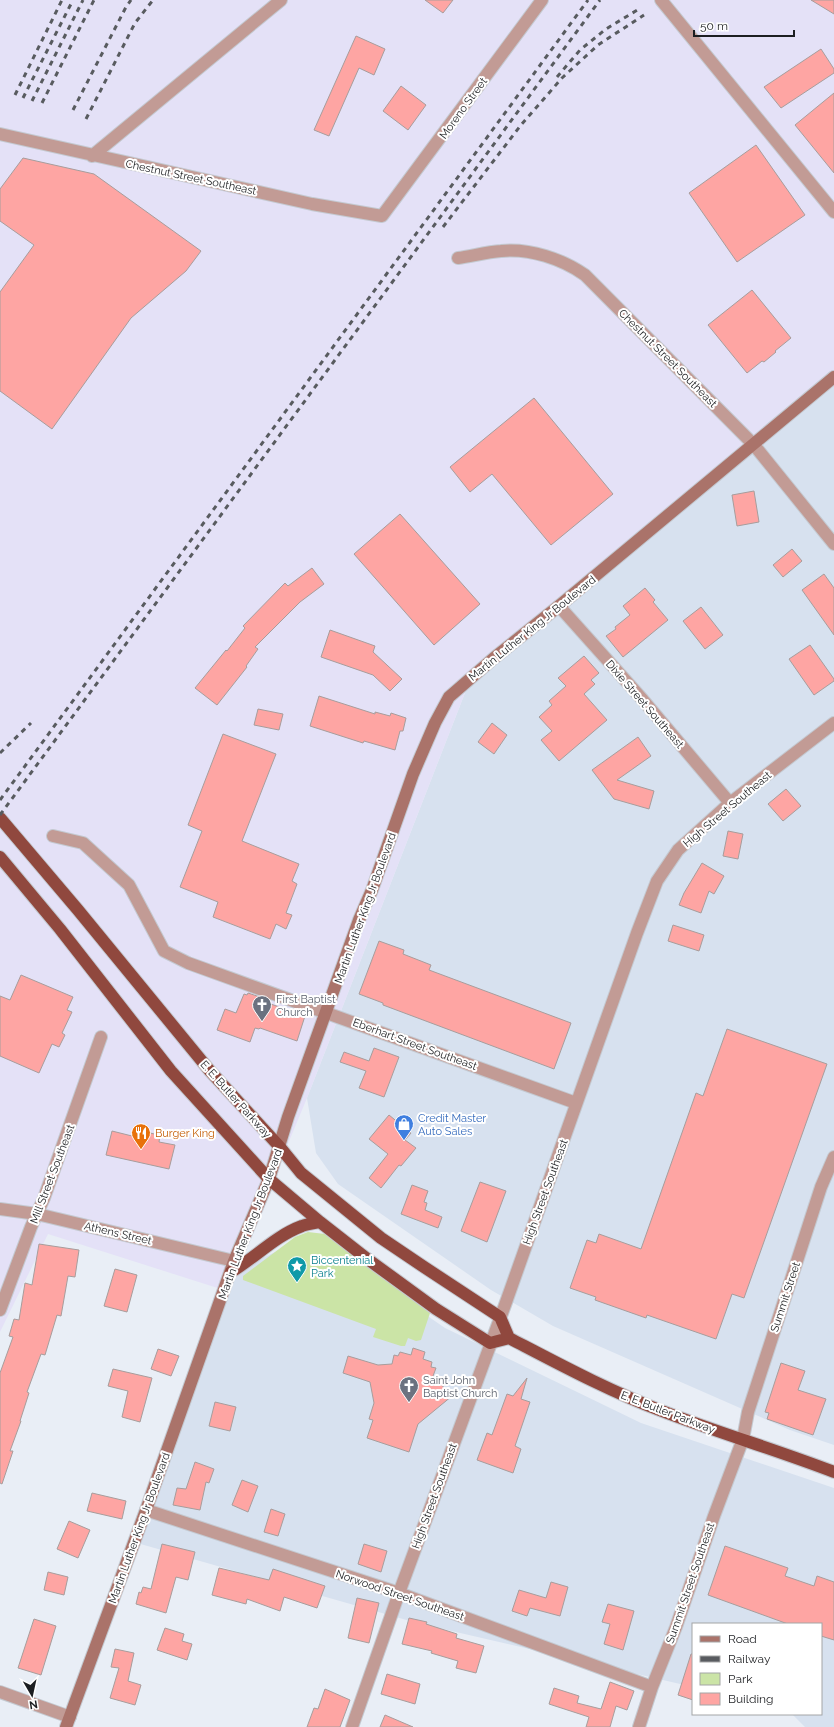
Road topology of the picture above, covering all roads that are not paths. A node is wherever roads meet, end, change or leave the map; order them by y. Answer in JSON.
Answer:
{"nodes":[{"id":1,"x":281,"y":0,"type":"edge"},
{"id":2,"x":542,"y":0,"type":"edge"},
{"id":3,"x":661,"y":0,"type":"edge"},
{"id":4,"x":0,"y":134,"type":"edge"},
{"id":5,"x":92,"y":156,"type":"junction"},
{"id":6,"x":834,"y":212,"type":"edge"},
{"id":7,"x":382,"y":216,"type":"joint"},
{"id":8,"x":458,"y":258,"type":"dead end"},
{"id":9,"x":834,"y":377,"type":"edge"},
{"id":10,"x":754,"y":445,"type":"junction"},
{"id":11,"x":834,"y":544,"type":"edge"},
{"id":12,"x":559,"y":606,"type":"junction"},
{"id":13,"x":834,"y":723,"type":"edge"},
{"id":14,"x":730,"y":803,"type":"junction"},
{"id":15,"x":0,"y":818,"type":"edge"},
{"id":16,"x":53,"y":836,"type":"dead end"},
{"id":17,"x":0,"y":857,"type":"edge"},
{"id":18,"x":327,"y":1012,"type":"junction"},
{"id":19,"x":101,"y":1037,"type":"dead end"},
{"id":20,"x":576,"y":1103,"type":"junction"},
{"id":21,"x":280,"y":1146,"type":"junction"},
{"id":22,"x":834,"y":1157,"type":"edge"},
{"id":23,"x":269,"y":1179,"type":"junction"},
{"id":24,"x":0,"y":1209,"type":"edge"},
{"id":25,"x":37,"y":1214,"type":"junction"},
{"id":26,"x":320,"y":1222,"type":"junction"},
{"id":27,"x":232,"y":1266,"type":"junction"},
{"id":28,"x":0,"y":1310,"type":"edge"},
{"id":29,"x":500,"y":1317,"type":"junction"},
{"id":30,"x":509,"y":1338,"type":"junction"},
{"id":31,"x":490,"y":1343,"type":"junction"},
{"id":32,"x":743,"y":1439,"type":"junction"},
{"id":33,"x":834,"y":1472,"type":"edge"},
{"id":34,"x":146,"y":1510,"type":"junction"},
{"id":35,"x":399,"y":1593,"type":"junction"},
{"id":36,"x":652,"y":1687,"type":"junction"},
{"id":37,"x":0,"y":1692,"type":"edge"},
{"id":38,"x":68,"y":1722,"type":"edge"},
{"id":39,"x":352,"y":1727,"type":"edge"},
{"id":40,"x":638,"y":1727,"type":"edge"}],
"edges":[{"from":1,"to":5,"type":"street"},
{"from":2,"to":7,"type":"street","name":"Moreno Street"},
{"from":3,"to":6,"type":"street"},
{"from":4,"to":5,"type":"street","name":"Chestnut Street Southeast"},
{"from":5,"to":7,"type":"street","name":"Chestnut Street Southeast"},
{"from":8,"to":10,"type":"street","name":"Chestnut Street Southeast"},
{"from":9,"to":10,"type":"main road","name":"Martin Luther King Jr Boulevard"},
{"from":10,"to":11,"type":"street","name":"Chestnut Street Southeast"},
{"from":10,"to":12,"type":"main road","name":"Martin Luther King Jr Boulevard"},
{"from":12,"to":14,"type":"street","name":"Dixie Street Southeast"},
{"from":12,"to":18,"type":"main road","name":"Martin Luther King Jr Boulevard"},
{"from":13,"to":14,"type":"street","name":"High Street Southeast"},
{"from":14,"to":20,"type":"street","name":"High Street Southeast"},
{"from":15,"to":21,"type":"highway","name":"E. E. Butler Parkway"},
{"from":16,"to":18,"type":"street","name":"Eberhart Street Southeast"},
{"from":17,"to":23,"type":"highway"},
{"from":18,"to":20,"type":"street","name":"Eberhart Street Southeast"},
{"from":18,"to":21,"type":"main road","name":"Martin Luther King Jr Boulevard"},
{"from":19,"to":25,"type":"street","name":"Mill Street Southeast"},
{"from":20,"to":29,"type":"street","name":"High Street Southeast"},
{"from":21,"to":23,"type":"main road","name":"Martin Luther King Jr Boulevard"},
{"from":21,"to":29,"type":"highway","name":"E. E. Butler Parkway"},
{"from":22,"to":32,"type":"street","name":"Summit Street"},
{"from":23,"to":26,"type":"highway"},
{"from":23,"to":27,"type":"main road","name":"Martin Luther King Jr Boulevard"},
{"from":24,"to":25,"type":"street","name":"Athens Street"},
{"from":25,"to":27,"type":"street","name":"Athens Street"},
{"from":25,"to":28,"type":"street","name":"Mill Street Southeast"},
{"from":26,"to":27,"type":"highway"},
{"from":26,"to":31,"type":"highway"},
{"from":27,"to":34,"type":"main road","name":"Martin Luther King Jr Boulevard"},
{"from":29,"to":30,"type":"highway"},
{"from":29,"to":31,"type":"street","name":"High Street Southeast"},
{"from":30,"to":31,"type":"highway"},
{"from":30,"to":32,"type":"highway","name":"E. E. Butler Parkway"},
{"from":31,"to":35,"type":"street","name":"High Street Southeast"},
{"from":32,"to":33,"type":"highway","name":"E. E. Butler Parkway"},
{"from":32,"to":36,"type":"street","name":"Summit Street Southeast"},
{"from":34,"to":35,"type":"street","name":"Norwood Street Southeast"},
{"from":34,"to":38,"type":"main road","name":"Martin Luther King Jr Boulevard"},
{"from":35,"to":36,"type":"street","name":"Norwood Street Southeast"},
{"from":35,"to":39,"type":"street","name":"High Street Southeast"},
{"from":36,"to":40,"type":"street","name":"Summit Street Southeast"},
{"from":37,"to":38,"type":"street"}]}
